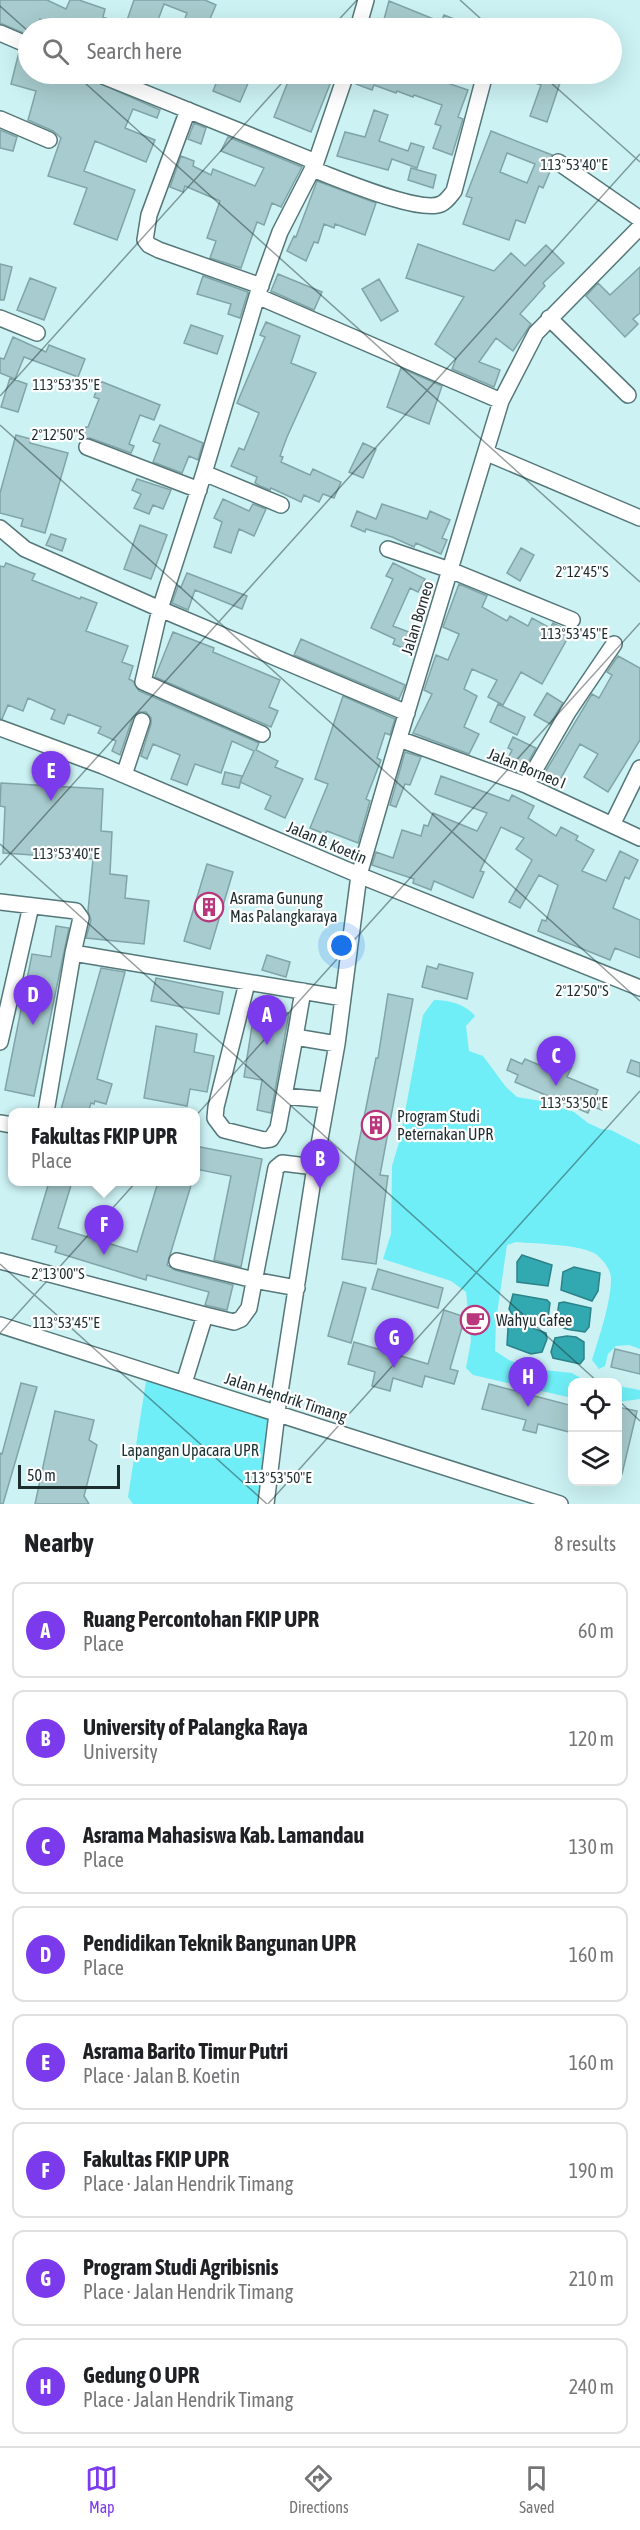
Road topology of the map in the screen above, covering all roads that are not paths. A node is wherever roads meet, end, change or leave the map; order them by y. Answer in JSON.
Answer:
{"nodes":[{"id":1,"x":366,"y":0,"type":"edge"},
{"id":2,"x":361,"y":18,"type":"edge"},
{"id":3,"x":0,"y":33,"type":"edge"},
{"id":4,"x":18,"y":41,"type":"edge"},
{"id":5,"x":123,"y":84,"type":"edge"},
{"id":6,"x":342,"y":84,"type":"edge"},
{"id":7,"x":482,"y":84,"type":"edge"},
{"id":8,"x":188,"y":110,"type":"junction"},
{"id":9,"x":0,"y":119,"type":"edge"},
{"id":10,"x":49,"y":140,"type":"dead end"},
{"id":11,"x":558,"y":162,"type":"dead end"},
{"id":12,"x":314,"y":165,"type":"junction"},
{"id":13,"x":640,"y":219,"type":"edge"},
{"id":14,"x":640,"y":227,"type":"edge"},
{"id":15,"x":259,"y":291,"type":"junction"},
{"id":16,"x":0,"y":318,"type":"edge"},
{"id":17,"x":549,"y":318,"type":"junction"},
{"id":18,"x":37,"y":333,"type":"dead end"},
{"id":19,"x":628,"y":395,"type":"dead end"},
{"id":20,"x":501,"y":401,"type":"junction"},
{"id":21,"x":87,"y":447,"type":"dead end"},
{"id":22,"x":487,"y":453,"type":"junction"},
{"id":23,"x":204,"y":473,"type":"junction"},
{"id":24,"x":199,"y":490,"type":"junction"},
{"id":25,"x":281,"y":506,"type":"dead end"},
{"id":26,"x":640,"y":518,"type":"edge"},
{"id":27,"x":0,"y":528,"type":"edge"},
{"id":28,"x":387,"y":549,"type":"dead end"},
{"id":29,"x":450,"y":570,"type":"junction"},
{"id":30,"x":160,"y":609,"type":"junction"},
{"id":31,"x":572,"y":620,"type":"dead end"},
{"id":32,"x":614,"y":644,"type":"dead end"},
{"id":33,"x":407,"y":713,"type":"junction"},
{"id":34,"x":142,"y":722,"type":"dead end"},
{"id":35,"x":0,"y":728,"type":"edge"},
{"id":36,"x":262,"y":734,"type":"dead end"},
{"id":37,"x":399,"y":739,"type":"junction"},
{"id":38,"x":640,"y":768,"type":"edge"},
{"id":39,"x":124,"y":775,"type":"junction"},
{"id":40,"x":526,"y":785,"type":"junction"},
{"id":41,"x":612,"y":825,"type":"junction"},
{"id":42,"x":640,"y":837,"type":"edge"},
{"id":43,"x":359,"y":875,"type":"junction"},
{"id":44,"x":0,"y":902,"type":"edge"},
{"id":45,"x":31,"y":906,"type":"junction"},
{"id":46,"x":73,"y":953,"type":"junction"},
{"id":47,"x":247,"y":983,"type":"junction"},
{"id":48,"x":640,"y":988,"type":"edge"},
{"id":49,"x":303,"y":991,"type":"junction"},
{"id":50,"x":343,"y":998,"type":"junction"},
{"id":51,"x":296,"y":1036,"type":"junction"},
{"id":52,"x":0,"y":1042,"type":"edge"},
{"id":53,"x":337,"y":1044,"type":"junction"},
{"id":54,"x":284,"y":1096,"type":"junction"},
{"id":55,"x":327,"y":1100,"type":"junction"},
{"id":56,"x":47,"y":1108,"type":"edge"},
{"id":57,"x":315,"y":1167,"type":"junction"},
{"id":58,"x":177,"y":1261,"type":"dead end"},
{"id":59,"x":0,"y":1263,"type":"edge"},
{"id":60,"x":254,"y":1280,"type":"junction"},
{"id":61,"x":297,"y":1288,"type":"junction"},
{"id":62,"x":205,"y":1316,"type":"junction"},
{"id":63,"x":0,"y":1325,"type":"edge"},
{"id":64,"x":184,"y":1383,"type":"junction"},
{"id":65,"x":278,"y":1414,"type":"junction"},
{"id":66,"x":266,"y":1504,"type":"edge"},
{"id":67,"x":560,"y":1504,"type":"edge"}],
"edges":[{"from":1,"to":2,"type":"street"},
{"from":3,"to":4,"type":"street"},
{"from":5,"to":8,"type":"street"},
{"from":6,"to":12,"type":"street"},
{"from":7,"to":12,"type":"street"},
{"from":8,"to":12,"type":"street"},
{"from":8,"to":15,"type":"street"},
{"from":9,"to":10,"type":"street"},
{"from":11,"to":13,"type":"street"},
{"from":12,"to":15,"type":"street"},
{"from":14,"to":17,"type":"street","name":"Jalan Borneo"},
{"from":15,"to":20,"type":"street"},
{"from":15,"to":23,"type":"street"},
{"from":16,"to":18,"type":"street"},
{"from":17,"to":19,"type":"street"},
{"from":17,"to":20,"type":"street","name":"Jalan Borneo"},
{"from":20,"to":22,"type":"street","name":"Jalan Borneo"},
{"from":21,"to":24,"type":"street"},
{"from":22,"to":26,"type":"street"},
{"from":22,"to":29,"type":"street","name":"Jalan Borneo"},
{"from":23,"to":24,"type":"street"},
{"from":23,"to":25,"type":"street"},
{"from":24,"to":30,"type":"street"},
{"from":27,"to":30,"type":"street"},
{"from":28,"to":29,"type":"street"},
{"from":29,"to":31,"type":"street"},
{"from":29,"to":33,"type":"street","name":"Jalan Borneo"},
{"from":30,"to":33,"type":"street"},
{"from":30,"to":36,"type":"street"},
{"from":32,"to":40,"type":"street"},
{"from":33,"to":37,"type":"street","name":"Jalan Borneo"},
{"from":34,"to":39,"type":"street"},
{"from":35,"to":39,"type":"street","name":"Jalan B. Koetin"},
{"from":37,"to":40,"type":"street","name":"Jalan Borneo I"},
{"from":37,"to":43,"type":"street","name":"Jalan Borneo"},
{"from":38,"to":41,"type":"street"},
{"from":39,"to":43,"type":"street","name":"Jalan B. Koetin"},
{"from":40,"to":41,"type":"street","name":"Jalan Borneo I"},
{"from":41,"to":42,"type":"street","name":"Jalan Borneo I"},
{"from":43,"to":48,"type":"street","name":"Jalan B. Koetin"},
{"from":43,"to":50,"type":"street","name":"Jalan Borneo"},
{"from":44,"to":45,"type":"street"},
{"from":45,"to":46,"type":"street"},
{"from":45,"to":52,"type":"street"},
{"from":46,"to":47,"type":"street"},
{"from":46,"to":56,"type":"street"},
{"from":47,"to":49,"type":"street"},
{"from":47,"to":54,"type":"street"},
{"from":49,"to":50,"type":"street"},
{"from":49,"to":51,"type":"street"},
{"from":50,"to":53,"type":"street","name":"Jalan Borneo"},
{"from":51,"to":53,"type":"street"},
{"from":51,"to":54,"type":"street"},
{"from":53,"to":55,"type":"street","name":"Jalan Borneo"},
{"from":54,"to":55,"type":"street"},
{"from":55,"to":57,"type":"street","name":"Jalan Borneo"},
{"from":57,"to":60,"type":"street"},
{"from":57,"to":61,"type":"street","name":"Jalan Borneo"},
{"from":58,"to":60,"type":"street"},
{"from":59,"to":62,"type":"street"},
{"from":60,"to":61,"type":"street"},
{"from":60,"to":62,"type":"street"},
{"from":61,"to":65,"type":"street","name":"Jalan Borneo"},
{"from":62,"to":64,"type":"street"},
{"from":63,"to":64,"type":"street","name":"Jalan Hendrik Timang"},
{"from":64,"to":65,"type":"street","name":"Jalan Hendrik Timang"},
{"from":65,"to":66,"type":"street","name":"Jalan Borneo"},
{"from":65,"to":67,"type":"street","name":"Jalan Hendrik Timang"}]}
